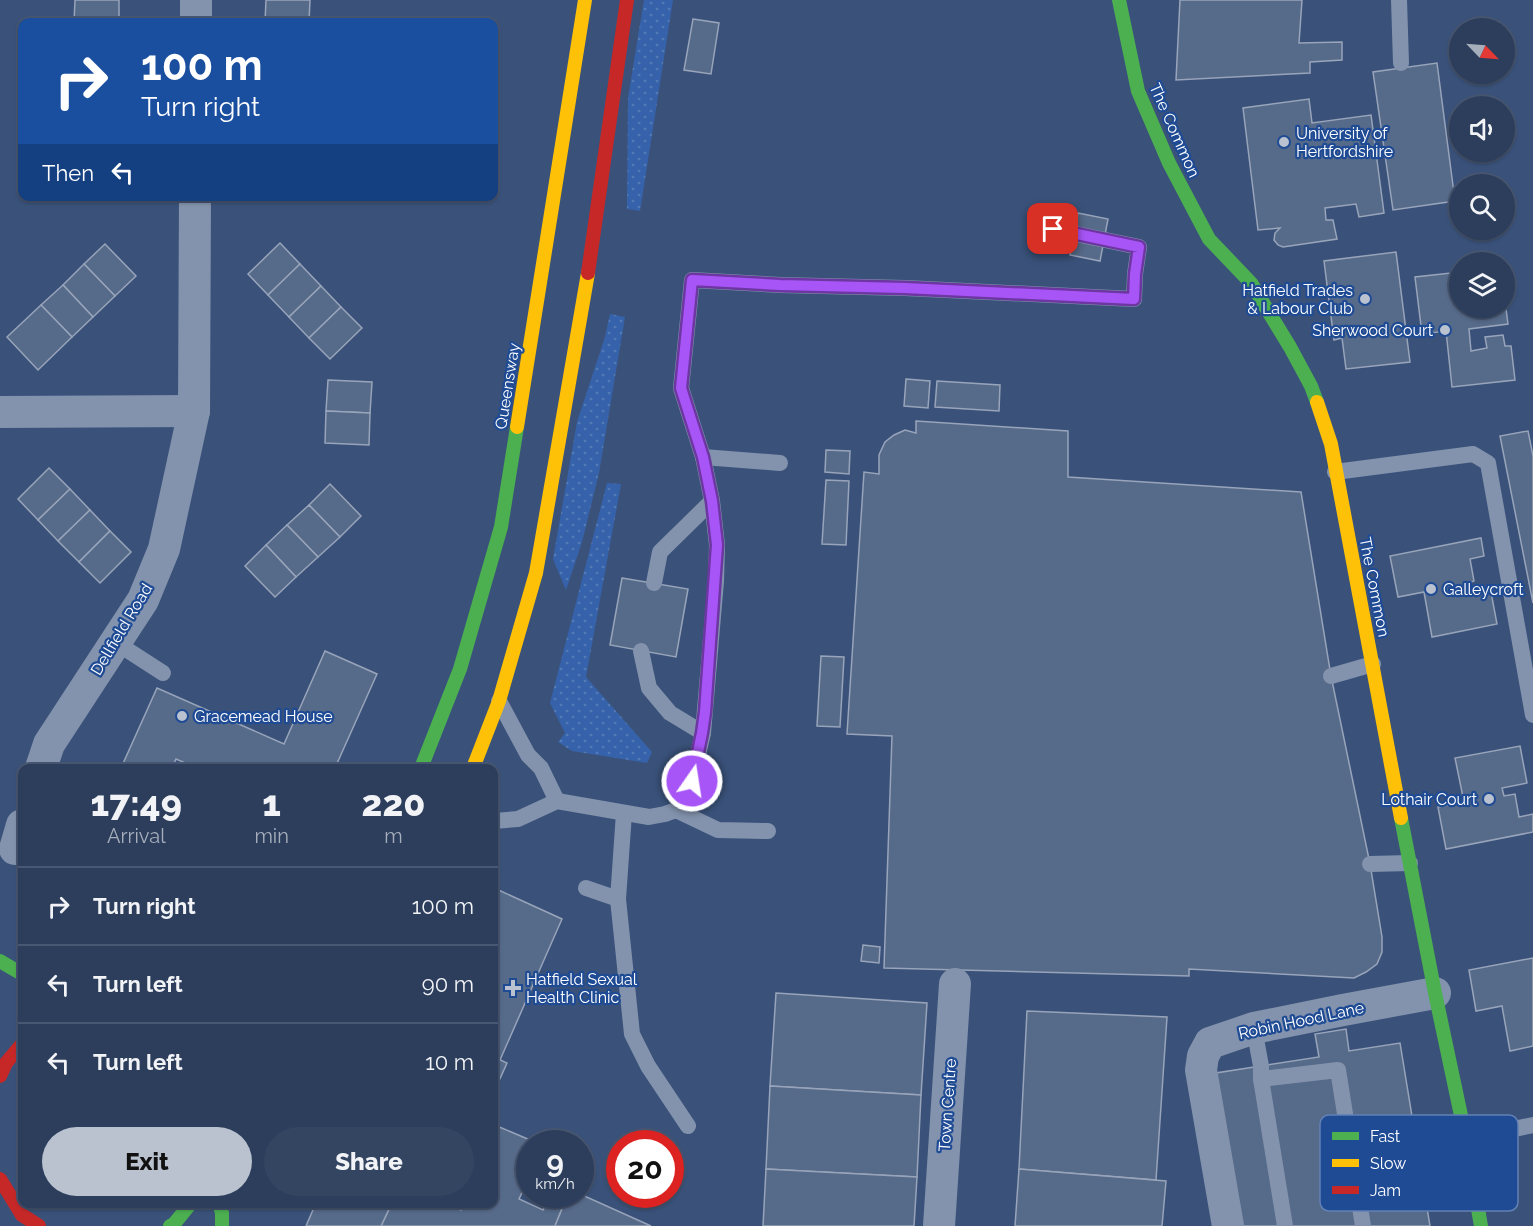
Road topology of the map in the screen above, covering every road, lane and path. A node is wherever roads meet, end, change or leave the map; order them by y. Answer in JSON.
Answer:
{"nodes":[{"id":1,"x":196,"y":0,"type":"edge"},
{"id":2,"x":585,"y":0,"type":"edge"},
{"id":3,"x":627,"y":0,"type":"edge"},
{"id":4,"x":1119,"y":0,"type":"edge"},
{"id":5,"x":1399,"y":0,"type":"edge"},
{"id":6,"x":196,"y":18,"type":"edge"},
{"id":7,"x":1401,"y":63,"type":"dead end"},
{"id":8,"x":195,"y":201,"type":"edge"},
{"id":9,"x":1053,"y":229,"type":"dead end"},
{"id":10,"x":194,"y":411,"type":"junction"},
{"id":11,"x":0,"y":412,"type":"edge"},
{"id":12,"x":703,"y":457,"type":"junction"},
{"id":13,"x":780,"y":463,"type":"dead end"},
{"id":14,"x":1335,"y":472,"type":"junction"},
{"id":15,"x":712,"y":501,"type":"junction"},
{"id":16,"x":654,"y":583,"type":"dead end"},
{"id":17,"x":115,"y":642,"type":"junction"},
{"id":18,"x":641,"y":651,"type":"dead end"},
{"id":19,"x":1373,"y":664,"type":"junction"},
{"id":20,"x":163,"y":673,"type":"dead end"},
{"id":21,"x":1331,"y":676,"type":"dead end"},
{"id":22,"x":499,"y":701,"type":"junction"},
{"id":23,"x":1533,"y":715,"type":"edge"},
{"id":24,"x":702,"y":733,"type":"junction"},
{"id":25,"x":42,"y":764,"type":"edge"},
{"id":26,"x":423,"y":764,"type":"edge"},
{"id":27,"x":475,"y":764,"type":"edge"},
{"id":28,"x":557,"y":801,"type":"junction"},
{"id":29,"x":676,"y":810,"type":"junction"},
{"id":30,"x":624,"y":813,"type":"junction"},
{"id":31,"x":498,"y":821,"type":"edge"},
{"id":32,"x":768,"y":831,"type":"dead end"},
{"id":33,"x":1410,"y":863,"type":"junction"},
{"id":34,"x":1370,"y":864,"type":"dead end"},
{"id":35,"x":586,"y":888,"type":"dead end"},
{"id":36,"x":618,"y":899,"type":"junction"},
{"id":37,"x":0,"y":961,"type":"edge"},
{"id":38,"x":18,"y":972,"type":"edge"},
{"id":39,"x":955,"y":984,"type":"dead end"},
{"id":40,"x":1435,"y":993,"type":"junction"},
{"id":41,"x":1254,"y":1028,"type":"junction"},
{"id":42,"x":18,"y":1049,"type":"edge"},
{"id":43,"x":0,"y":1076,"type":"edge"},
{"id":44,"x":1261,"y":1079,"type":"junction"},
{"id":45,"x":1345,"y":1115,"type":"edge"},
{"id":46,"x":1461,"y":1115,"type":"edge"},
{"id":47,"x":1533,"y":1125,"type":"edge"},
{"id":48,"x":688,"y":1126,"type":"dead end"},
{"id":49,"x":1518,"y":1128,"type":"edge"},
{"id":50,"x":0,"y":1179,"type":"edge"},
{"id":51,"x":187,"y":1208,"type":"edge"},
{"id":52,"x":220,"y":1208,"type":"edge"},
{"id":53,"x":1361,"y":1211,"type":"edge"},
{"id":54,"x":1478,"y":1211,"type":"edge"},
{"id":55,"x":39,"y":1226,"type":"edge"},
{"id":56,"x":170,"y":1226,"type":"edge"},
{"id":57,"x":222,"y":1226,"type":"edge"},
{"id":58,"x":939,"y":1226,"type":"edge"},
{"id":59,"x":1228,"y":1226,"type":"edge"},
{"id":60,"x":1285,"y":1226,"type":"edge"},
{"id":61,"x":1363,"y":1226,"type":"edge"},
{"id":62,"x":1481,"y":1226,"type":"edge"}],
"edges":[{"from":1,"to":6,"type":"street"},
{"from":2,"to":26,"type":"main road","name":"Queensway"},
{"from":3,"to":22,"type":"main road"},
{"from":4,"to":14,"type":"main road","name":"The Common"},
{"from":5,"to":7,"type":"lane"},
{"from":8,"to":10,"type":"street","name":"Dellfield Road"},
{"from":9,"to":12,"type":"lane"},
{"from":10,"to":11,"type":"street"},
{"from":10,"to":17,"type":"street","name":"Dellfield Road"},
{"from":12,"to":13,"type":"lane"},
{"from":12,"to":15,"type":"lane"},
{"from":14,"to":19,"type":"main road","name":"The Common"},
{"from":14,"to":23,"type":"lane"},
{"from":15,"to":16,"type":"lane"},
{"from":15,"to":24,"type":"lane"},
{"from":17,"to":20,"type":"lane"},
{"from":17,"to":25,"type":"street","name":"Dellfield Road"},
{"from":18,"to":24,"type":"lane"},
{"from":19,"to":21,"type":"lane"},
{"from":19,"to":33,"type":"main road","name":"The Common"},
{"from":22,"to":27,"type":"main road"},
{"from":22,"to":28,"type":"lane"},
{"from":24,"to":29,"type":"lane"},
{"from":28,"to":30,"type":"lane"},
{"from":28,"to":31,"type":"lane"},
{"from":29,"to":30,"type":"lane"},
{"from":29,"to":32,"type":"lane"},
{"from":30,"to":36,"type":"lane"},
{"from":33,"to":34,"type":"lane"},
{"from":33,"to":40,"type":"main road","name":"The Common"},
{"from":35,"to":36,"type":"lane"},
{"from":36,"to":48,"type":"lane"},
{"from":37,"to":38,"type":"main road"},
{"from":39,"to":58,"type":"street","name":"Town Centre"},
{"from":40,"to":41,"type":"street","name":"Robin Hood Lane"},
{"from":40,"to":46,"type":"main road","name":"The Common"},
{"from":41,"to":44,"type":"lane"},
{"from":41,"to":59,"type":"street","name":"Robin Hood Lane"},
{"from":42,"to":43,"type":"main road"},
{"from":44,"to":45,"type":"lane"},
{"from":44,"to":60,"type":"lane"},
{"from":47,"to":49,"type":"lane"},
{"from":50,"to":55,"type":"main road"},
{"from":51,"to":56,"type":"main road"},
{"from":52,"to":57,"type":"main road"},
{"from":53,"to":61,"type":"lane"},
{"from":54,"to":62,"type":"main road","name":"The Common"}]}
